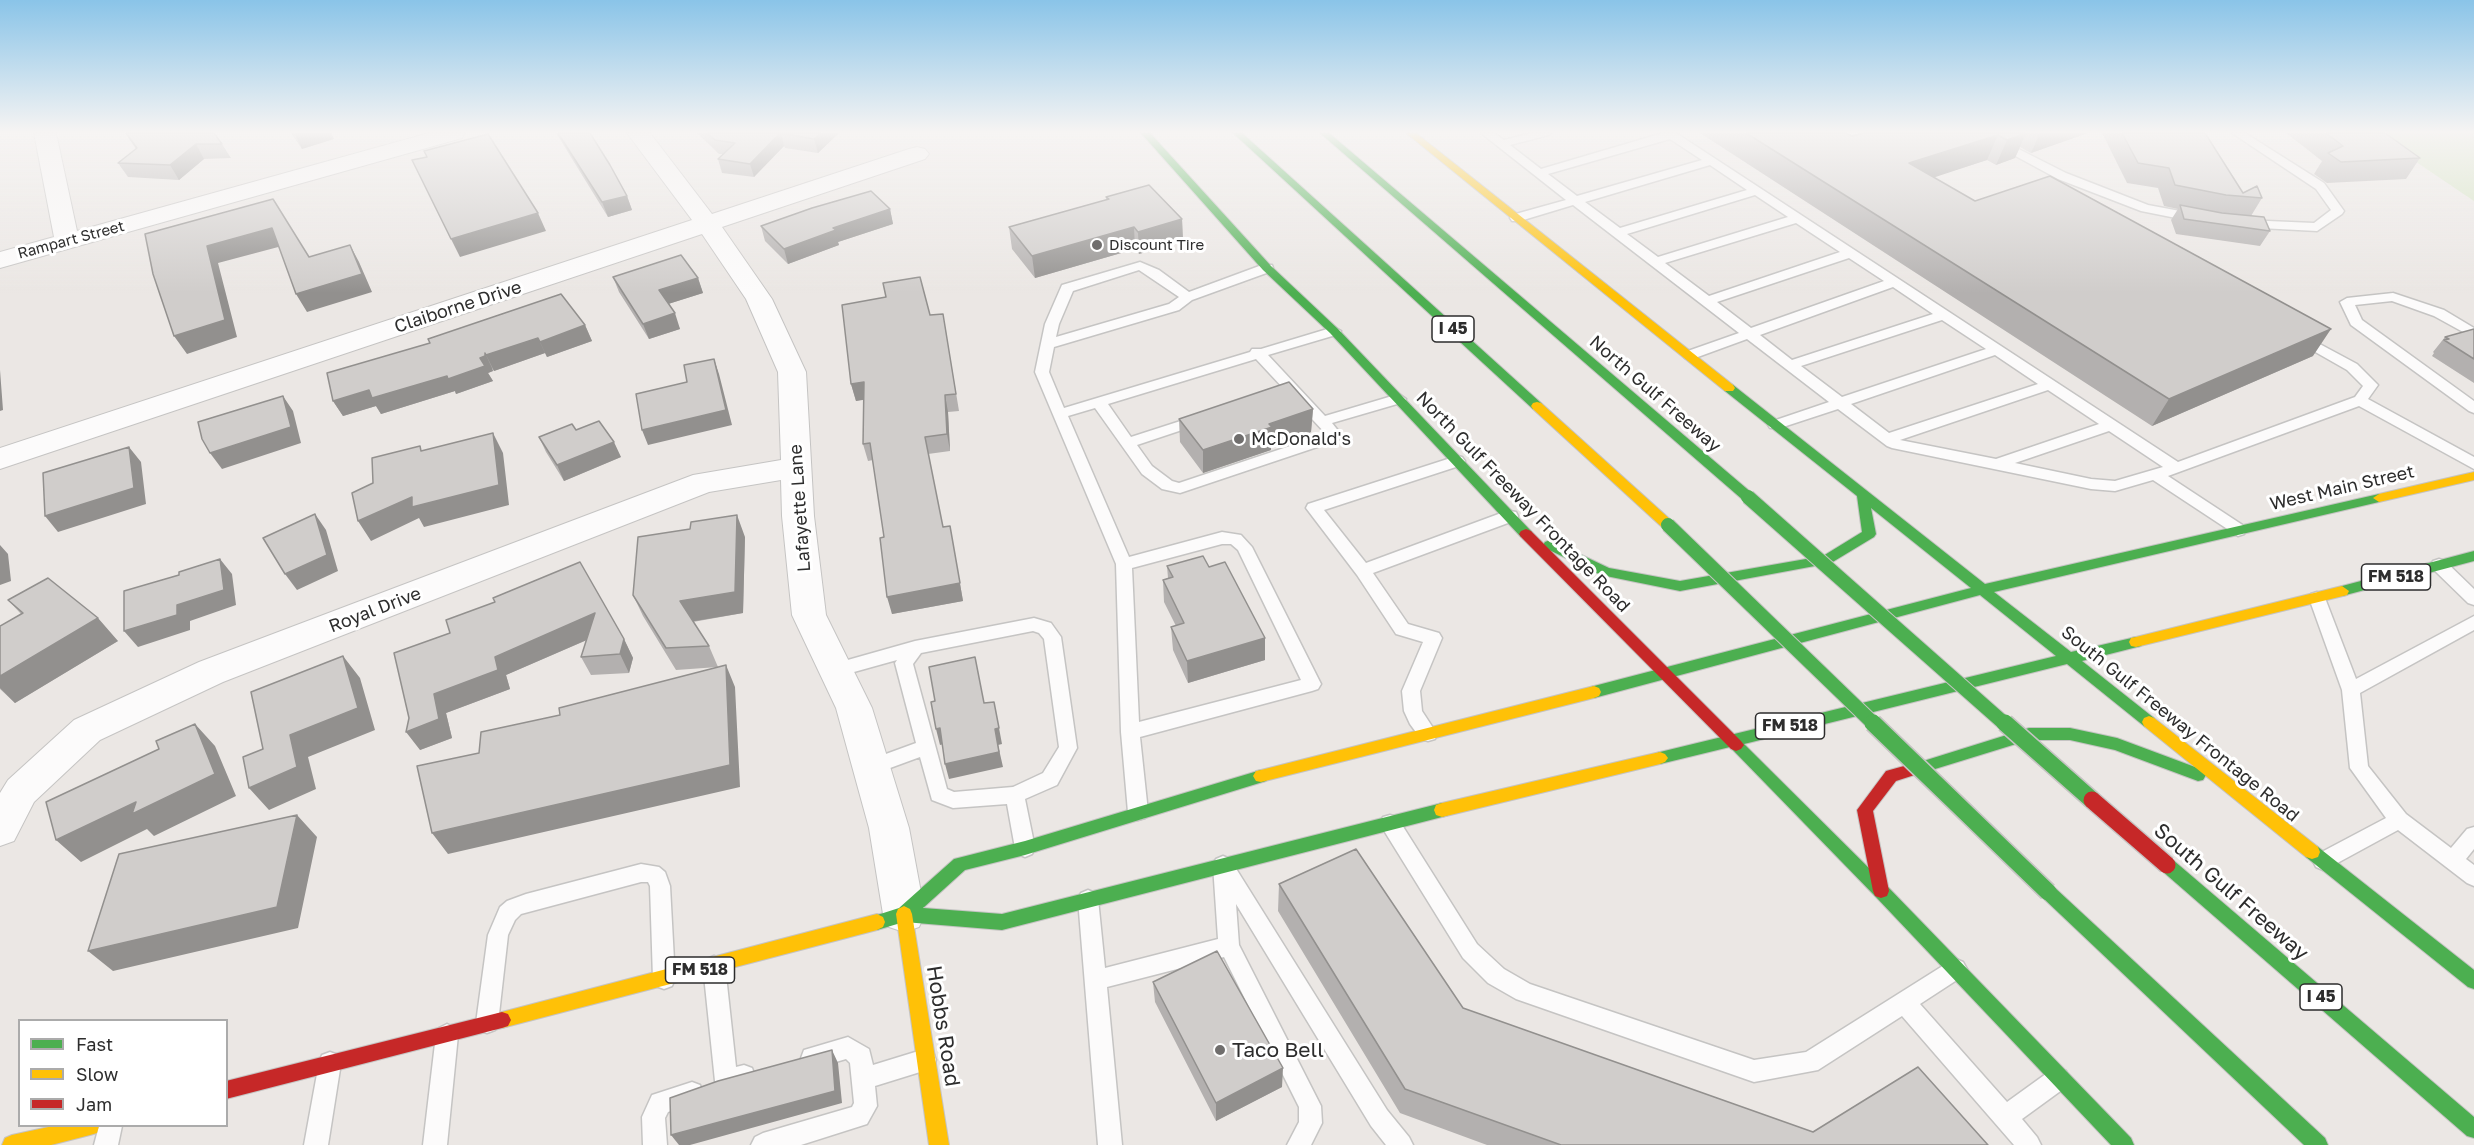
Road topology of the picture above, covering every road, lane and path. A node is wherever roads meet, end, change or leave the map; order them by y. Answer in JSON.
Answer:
{"nodes":[{"id":1,"x":56,"y":186,"type":"edge"},
{"id":2,"x":263,"y":186,"type":"edge"},
{"id":3,"x":678,"y":186,"type":"edge"},
{"id":4,"x":819,"y":186,"type":"edge"},
{"id":5,"x":1193,"y":186,"type":"edge"},
{"id":6,"x":1296,"y":186,"type":"edge"},
{"id":7,"x":1386,"y":186,"type":"edge"},
{"id":8,"x":1476,"y":186,"type":"edge"},
{"id":9,"x":1557,"y":186,"type":"edge"},
{"id":10,"x":1623,"y":186,"type":"edge"},
{"id":11,"x":1749,"y":186,"type":"edge"},
{"id":12,"x":2089,"y":186,"type":"edge"},
{"id":13,"x":2320,"y":186,"type":"edge"},
{"id":14,"x":1756,"y":191,"type":"junction"},
{"id":15,"x":1575,"y":200,"type":"junction"},
{"id":16,"x":1515,"y":218,"type":"junction"},
{"id":17,"x":1798,"y":218,"type":"junction"},
{"id":18,"x":2203,"y":219,"type":"edge"},
{"id":19,"x":2235,"y":223,"type":"edge"},
{"id":20,"x":706,"y":224,"type":"junction"},
{"id":21,"x":1618,"y":233,"type":"junction"},
{"id":22,"x":67,"y":241,"type":"junction"},
{"id":23,"x":1850,"y":253,"type":"junction"},
{"id":24,"x":0,"y":260,"type":"edge"},
{"id":25,"x":1656,"y":262,"type":"junction"},
{"id":26,"x":1267,"y":268,"type":"junction"},
{"id":27,"x":1894,"y":282,"type":"junction"},
{"id":28,"x":1186,"y":297,"type":"junction"},
{"id":29,"x":1707,"y":301,"type":"junction"},
{"id":30,"x":1943,"y":315,"type":"junction"},
{"id":31,"x":1334,"y":331,"type":"junction"},
{"id":32,"x":1749,"y":333,"type":"junction"},
{"id":33,"x":2292,"y":333,"type":"edge"},
{"id":34,"x":2474,"y":334,"type":"edge"},
{"id":35,"x":1048,"y":344,"type":"junction"},
{"id":36,"x":1997,"y":350,"type":"junction"},
{"id":37,"x":1257,"y":352,"type":"junction"},
{"id":38,"x":1690,"y":356,"type":"junction"},
{"id":39,"x":1790,"y":364,"type":"junction"},
{"id":40,"x":2049,"y":385,"type":"junction"},
{"id":41,"x":1399,"y":399,"type":"junction"},
{"id":42,"x":2360,"y":400,"type":"junction"},
{"id":43,"x":1098,"y":401,"type":"junction"},
{"id":44,"x":1840,"y":403,"type":"junction"},
{"id":45,"x":2474,"y":408,"type":"edge"},
{"id":46,"x":1059,"y":414,"type":"junction"},
{"id":47,"x":1216,"y":415,"type":"edge"},
{"id":48,"x":1323,"y":421,"type":"junction"},
{"id":49,"x":1775,"y":425,"type":"junction"},
{"id":50,"x":2110,"y":425,"type":"junction"},
{"id":51,"x":1887,"y":439,"type":"junction"},
{"id":52,"x":1128,"y":443,"type":"junction"},
{"id":53,"x":0,"y":459,"type":"edge"},
{"id":54,"x":1458,"y":461,"type":"junction"},
{"id":55,"x":2474,"y":464,"type":"edge"},
{"id":56,"x":1995,"y":465,"type":"junction"},
{"id":57,"x":796,"y":468,"type":"junction"},
{"id":58,"x":2176,"y":468,"type":"junction"},
{"id":59,"x":2155,"y":474,"type":"junction"},
{"id":60,"x":2474,"y":476,"type":"edge"},
{"id":61,"x":1863,"y":495,"type":"junction"},
{"id":62,"x":1510,"y":516,"type":"junction"},
{"id":63,"x":2238,"y":530,"type":"junction"},
{"id":64,"x":1524,"y":532,"type":"junction"},
{"id":65,"x":2474,"y":555,"type":"edge"},
{"id":66,"x":1124,"y":564,"type":"junction"},
{"id":67,"x":2439,"y":565,"type":"junction"},
{"id":68,"x":1363,"y":571,"type":"junction"},
{"id":69,"x":1984,"y":589,"type":"junction"},
{"id":70,"x":2317,"y":598,"type":"junction"},
{"id":71,"x":2474,"y":600,"type":"edge"},
{"id":72,"x":2474,"y":622,"type":"edge"},
{"id":73,"x":915,"y":648,"type":"junction"},
{"id":74,"x":2067,"y":658,"type":"junction"},
{"id":75,"x":836,"y":669,"type":"junction"},
{"id":76,"x":1666,"y":673,"type":"junction"},
{"id":77,"x":1960,"y":686,"type":"joint"},
{"id":78,"x":2351,"y":690,"type":"junction"},
{"id":79,"x":1130,"y":732,"type":"junction"},
{"id":80,"x":1428,"y":734,"type":"junction"},
{"id":81,"x":1729,"y":741,"type":"junction"},
{"id":82,"x":925,"y":747,"type":"junction"},
{"id":83,"x":871,"y":767,"type":"junction"},
{"id":84,"x":2233,"y":789,"type":"junction"},
{"id":85,"x":1015,"y":795,"type":"junction"},
{"id":86,"x":1138,"y":812,"type":"junction"},
{"id":87,"x":2399,"y":820,"type":"junction"},
{"id":88,"x":1390,"y":823,"type":"junction"},
{"id":89,"x":0,"y":829,"type":"edge"},
{"id":90,"x":2474,"y":835,"type":"edge"},
{"id":91,"x":1025,"y":848,"type":"junction"},
{"id":92,"x":2452,"y":861,"type":"junction"},
{"id":93,"x":2323,"y":862,"type":"junction"},
{"id":94,"x":1223,"y":865,"type":"junction"},
{"id":95,"x":2474,"y":877,"type":"edge"},
{"id":96,"x":1881,"y":891,"type":"junction"},
{"id":97,"x":1088,"y":899,"type":"junction"},
{"id":98,"x":904,"y":914,"type":"junction"},
{"id":99,"x":1229,"y":946,"type":"junction"},
{"id":100,"x":714,"y":966,"type":"junction"},
{"id":101,"x":1956,"y":969,"type":"junction"},
{"id":102,"x":664,"y":979,"type":"junction"},
{"id":103,"x":1095,"y":980,"type":"junction"},
{"id":104,"x":2474,"y":981,"type":"edge"},
{"id":105,"x":1905,"y":1003,"type":"junction"},
{"id":106,"x":487,"y":1023,"type":"junction"},
{"id":107,"x":447,"y":1034,"type":"junction"},
{"id":108,"x":926,"y":1060,"type":"junction"},
{"id":109,"x":330,"y":1063,"type":"junction"},
{"id":110,"x":793,"y":1063,"type":"edge"},
{"id":111,"x":759,"y":1072,"type":"edge"},
{"id":112,"x":2060,"y":1078,"type":"junction"},
{"id":113,"x":863,"y":1079,"type":"junction"},
{"id":114,"x":726,"y":1081,"type":"junction"},
{"id":115,"x":228,"y":1089,"type":"edge"},
{"id":116,"x":2005,"y":1117,"type":"junction"},
{"id":117,"x":82,"y":1127,"type":"edge"},
{"id":118,"x":110,"y":1127,"type":"edge"},
{"id":119,"x":2474,"y":1130,"type":"edge"},
{"id":120,"x":12,"y":1145,"type":"edge"},
{"id":121,"x":106,"y":1145,"type":"edge"},
{"id":122,"x":316,"y":1145,"type":"edge"},
{"id":123,"x":435,"y":1145,"type":"edge"},
{"id":124,"x":656,"y":1145,"type":"edge"},
{"id":125,"x":763,"y":1145,"type":"edge"},
{"id":126,"x":939,"y":1145,"type":"edge"},
{"id":127,"x":1110,"y":1145,"type":"edge"},
{"id":128,"x":1299,"y":1145,"type":"edge"},
{"id":129,"x":1401,"y":1145,"type":"edge"},
{"id":130,"x":2029,"y":1145,"type":"edge"},
{"id":131,"x":2124,"y":1145,"type":"edge"},
{"id":132,"x":2318,"y":1145,"type":"edge"}],
"edges":[{"from":1,"to":22,"type":"street"},
{"from":2,"to":22,"type":"street","name":"Rampart Street"},
{"from":3,"to":20,"type":"street","name":"Lafayette Lane"},
{"from":4,"to":20,"type":"street","name":"Claiborne Drive"},
{"from":5,"to":26,"type":"main road","name":"North Gulf Freeway Frontage Road"},
{"from":6,"to":132,"type":"main road","number":"I 45","bridge":true},
{"from":7,"to":77,"type":"main road","name":"North Gulf Freeway","number":"I 45","bridge":true},
{"from":8,"to":16,"type":"main road"},
{"from":9,"to":15,"type":"lane"},
{"from":10,"to":15,"type":"lane"},
{"from":11,"to":14,"type":"lane"},
{"from":12,"to":18,"type":"lane"},
{"from":13,"to":19,"type":"lane"},
{"from":14,"to":17,"type":"lane"},
{"from":14,"to":21,"type":"lane"},
{"from":15,"to":16,"type":"lane"},
{"from":15,"to":21,"type":"lane"},
{"from":16,"to":38,"type":"main road"},
{"from":17,"to":23,"type":"lane"},
{"from":17,"to":25,"type":"lane"},
{"from":20,"to":53,"type":"street","name":"Claiborne Drive"},
{"from":20,"to":57,"type":"street","name":"Lafayette Lane"},
{"from":21,"to":25,"type":"lane"},
{"from":22,"to":24,"type":"street","name":"Rampart Street"},
{"from":23,"to":27,"type":"lane"},
{"from":23,"to":29,"type":"lane"},
{"from":25,"to":29,"type":"lane"},
{"from":26,"to":28,"type":"lane"},
{"from":26,"to":31,"type":"main road","name":"North Gulf Freeway Frontage Road"},
{"from":27,"to":30,"type":"lane"},
{"from":27,"to":32,"type":"lane"},
{"from":28,"to":35,"type":"lane"},
{"from":28,"to":35,"type":"lane"},
{"from":29,"to":32,"type":"lane"},
{"from":30,"to":36,"type":"lane"},
{"from":30,"to":39,"type":"lane"},
{"from":31,"to":37,"type":"lane"},
{"from":31,"to":41,"type":"main road","name":"North Gulf Freeway Frontage Road"},
{"from":32,"to":38,"type":"lane"},
{"from":32,"to":39,"type":"lane"},
{"from":33,"to":42,"type":"lane"},
{"from":34,"to":45,"type":"lane"},
{"from":35,"to":46,"type":"lane"},
{"from":36,"to":40,"type":"lane"},
{"from":36,"to":44,"type":"lane"},
{"from":37,"to":43,"type":"lane"},
{"from":37,"to":48,"type":"lane"},
{"from":38,"to":49,"type":"main road"},
{"from":39,"to":44,"type":"lane"},
{"from":40,"to":50,"type":"lane"},
{"from":40,"to":51,"type":"lane"},
{"from":41,"to":48,"type":"lane"},
{"from":41,"to":54,"type":"main road","name":"North Gulf Freeway Frontage Road"},
{"from":42,"to":55,"type":"lane"},
{"from":42,"to":58,"type":"lane"},
{"from":43,"to":46,"type":"lane"},
{"from":43,"to":52,"type":"lane"},
{"from":44,"to":49,"type":"lane"},
{"from":44,"to":51,"type":"lane"},
{"from":46,"to":66,"type":"lane"},
{"from":47,"to":52,"type":"lane"},
{"from":48,"to":52,"type":"lane"},
{"from":49,"to":61,"type":"main road"},
{"from":50,"to":56,"type":"lane"},
{"from":50,"to":58,"type":"lane"},
{"from":51,"to":56,"type":"lane"},
{"from":54,"to":62,"type":"main road","name":"North Gulf Freeway Frontage Road"},
{"from":54,"to":68,"type":"lane"},
{"from":56,"to":59,"type":"lane"},
{"from":57,"to":75,"type":"street","name":"Lafayette Lane"},
{"from":57,"to":89,"type":"street","name":"Royal Drive"},
{"from":58,"to":59,"type":"lane"},
{"from":59,"to":63,"type":"lane"},
{"from":60,"to":63,"type":"main road","name":"West Main Street","number":"FM 518"},
{"from":61,"to":64,"type":"main road"},
{"from":61,"to":69,"type":"main road","name":"South Gulf Freeway Frontage Road"},
{"from":62,"to":64,"type":"main road","name":"North Gulf Freeway Frontage Road"},
{"from":62,"to":68,"type":"lane"},
{"from":63,"to":69,"type":"main road","name":"West Main Street","number":"FM 518"},
{"from":64,"to":76,"type":"main road","name":"North Gulf Freeway Frontage Road"},
{"from":65,"to":67,"type":"main road","number":"FM 518"},
{"from":66,"to":79,"type":"lane"},
{"from":66,"to":79,"type":"lane"},
{"from":67,"to":70,"type":"main road","number":"FM 518"},
{"from":67,"to":71,"type":"lane"},
{"from":68,"to":80,"type":"lane"},
{"from":69,"to":74,"type":"main road","name":"South Gulf Freeway Frontage Road"},
{"from":69,"to":76,"type":"main road","number":"FM 518"},
{"from":70,"to":74,"type":"main road","number":"FM 518"},
{"from":70,"to":78,"type":"lane"},
{"from":72,"to":78,"type":"lane"},
{"from":73,"to":75,"type":"lane"},
{"from":73,"to":82,"type":"lane"},
{"from":73,"to":85,"type":"lane"},
{"from":74,"to":81,"type":"main road","number":"FM 518"},
{"from":74,"to":84,"type":"main road","name":"South Gulf Freeway Frontage Road"},
{"from":75,"to":83,"type":"street","name":"Lafayette Lane"},
{"from":76,"to":80,"type":"main road","number":"FM 518"},
{"from":76,"to":81,"type":"main road","name":"North Gulf Freeway Frontage Road"},
{"from":77,"to":119,"type":"main road","name":"South Gulf Freeway","number":"I 45","bridge":true},
{"from":78,"to":87,"type":"lane"},
{"from":79,"to":86,"type":"lane"},
{"from":80,"to":86,"type":"main road","number":"FM 518"},
{"from":81,"to":88,"type":"main road","number":"FM 518"},
{"from":81,"to":96,"type":"main road","name":"North Gulf Freeway Frontage Road"},
{"from":82,"to":83,"type":"lane"},
{"from":82,"to":85,"type":"lane"},
{"from":83,"to":98,"type":"street","name":"Lafayette Lane"},
{"from":84,"to":93,"type":"main road","name":"South Gulf Freeway Frontage Road"},
{"from":84,"to":96,"type":"main road"},
{"from":85,"to":91,"type":"lane"},
{"from":86,"to":91,"type":"main road","number":"FM 518"},
{"from":87,"to":92,"type":"lane"},
{"from":87,"to":93,"type":"lane"},
{"from":88,"to":94,"type":"main road","number":"FM 518"},
{"from":88,"to":105,"type":"lane"},
{"from":90,"to":92,"type":"lane"},
{"from":91,"to":98,"type":"main road","number":"FM 518"},
{"from":92,"to":95,"type":"lane"},
{"from":93,"to":104,"type":"main road","name":"South Gulf Freeway Frontage Road"},
{"from":94,"to":97,"type":"main road","number":"FM 518"},
{"from":94,"to":99,"type":"lane"},
{"from":94,"to":129,"type":"lane"},
{"from":96,"to":101,"type":"main road"},
{"from":97,"to":98,"type":"main road","number":"FM 518"},
{"from":97,"to":103,"type":"lane"},
{"from":98,"to":100,"type":"main road","number":"FM 518"},
{"from":98,"to":108,"type":"main road","name":"Hobbs Road"},
{"from":99,"to":103,"type":"lane"},
{"from":99,"to":128,"type":"lane"},
{"from":100,"to":102,"type":"main road","number":"FM 518"},
{"from":100,"to":114,"type":"lane"},
{"from":101,"to":105,"type":"lane"},
{"from":101,"to":112,"type":"main road"},
{"from":102,"to":106,"type":"main road","number":"FM 518"},
{"from":102,"to":106,"type":"lane"},
{"from":103,"to":127,"type":"lane"},
{"from":105,"to":116,"type":"lane"},
{"from":106,"to":107,"type":"main road","number":"FM 518"},
{"from":107,"to":109,"type":"main road","number":"FM 518"},
{"from":107,"to":123,"type":"lane"},
{"from":108,"to":113,"type":"lane"},
{"from":108,"to":126,"type":"main road","name":"Hobbs Road"},
{"from":109,"to":115,"type":"main road","number":"FM 518"},
{"from":109,"to":122,"type":"lane"},
{"from":110,"to":113,"type":"lane"},
{"from":111,"to":114,"type":"lane"},
{"from":112,"to":116,"type":"lane"},
{"from":112,"to":131,"type":"main road"},
{"from":113,"to":125,"type":"lane"},
{"from":114,"to":124,"type":"lane"},
{"from":116,"to":130,"type":"lane"},
{"from":117,"to":120,"type":"main road"},
{"from":118,"to":121,"type":"lane"}]}
